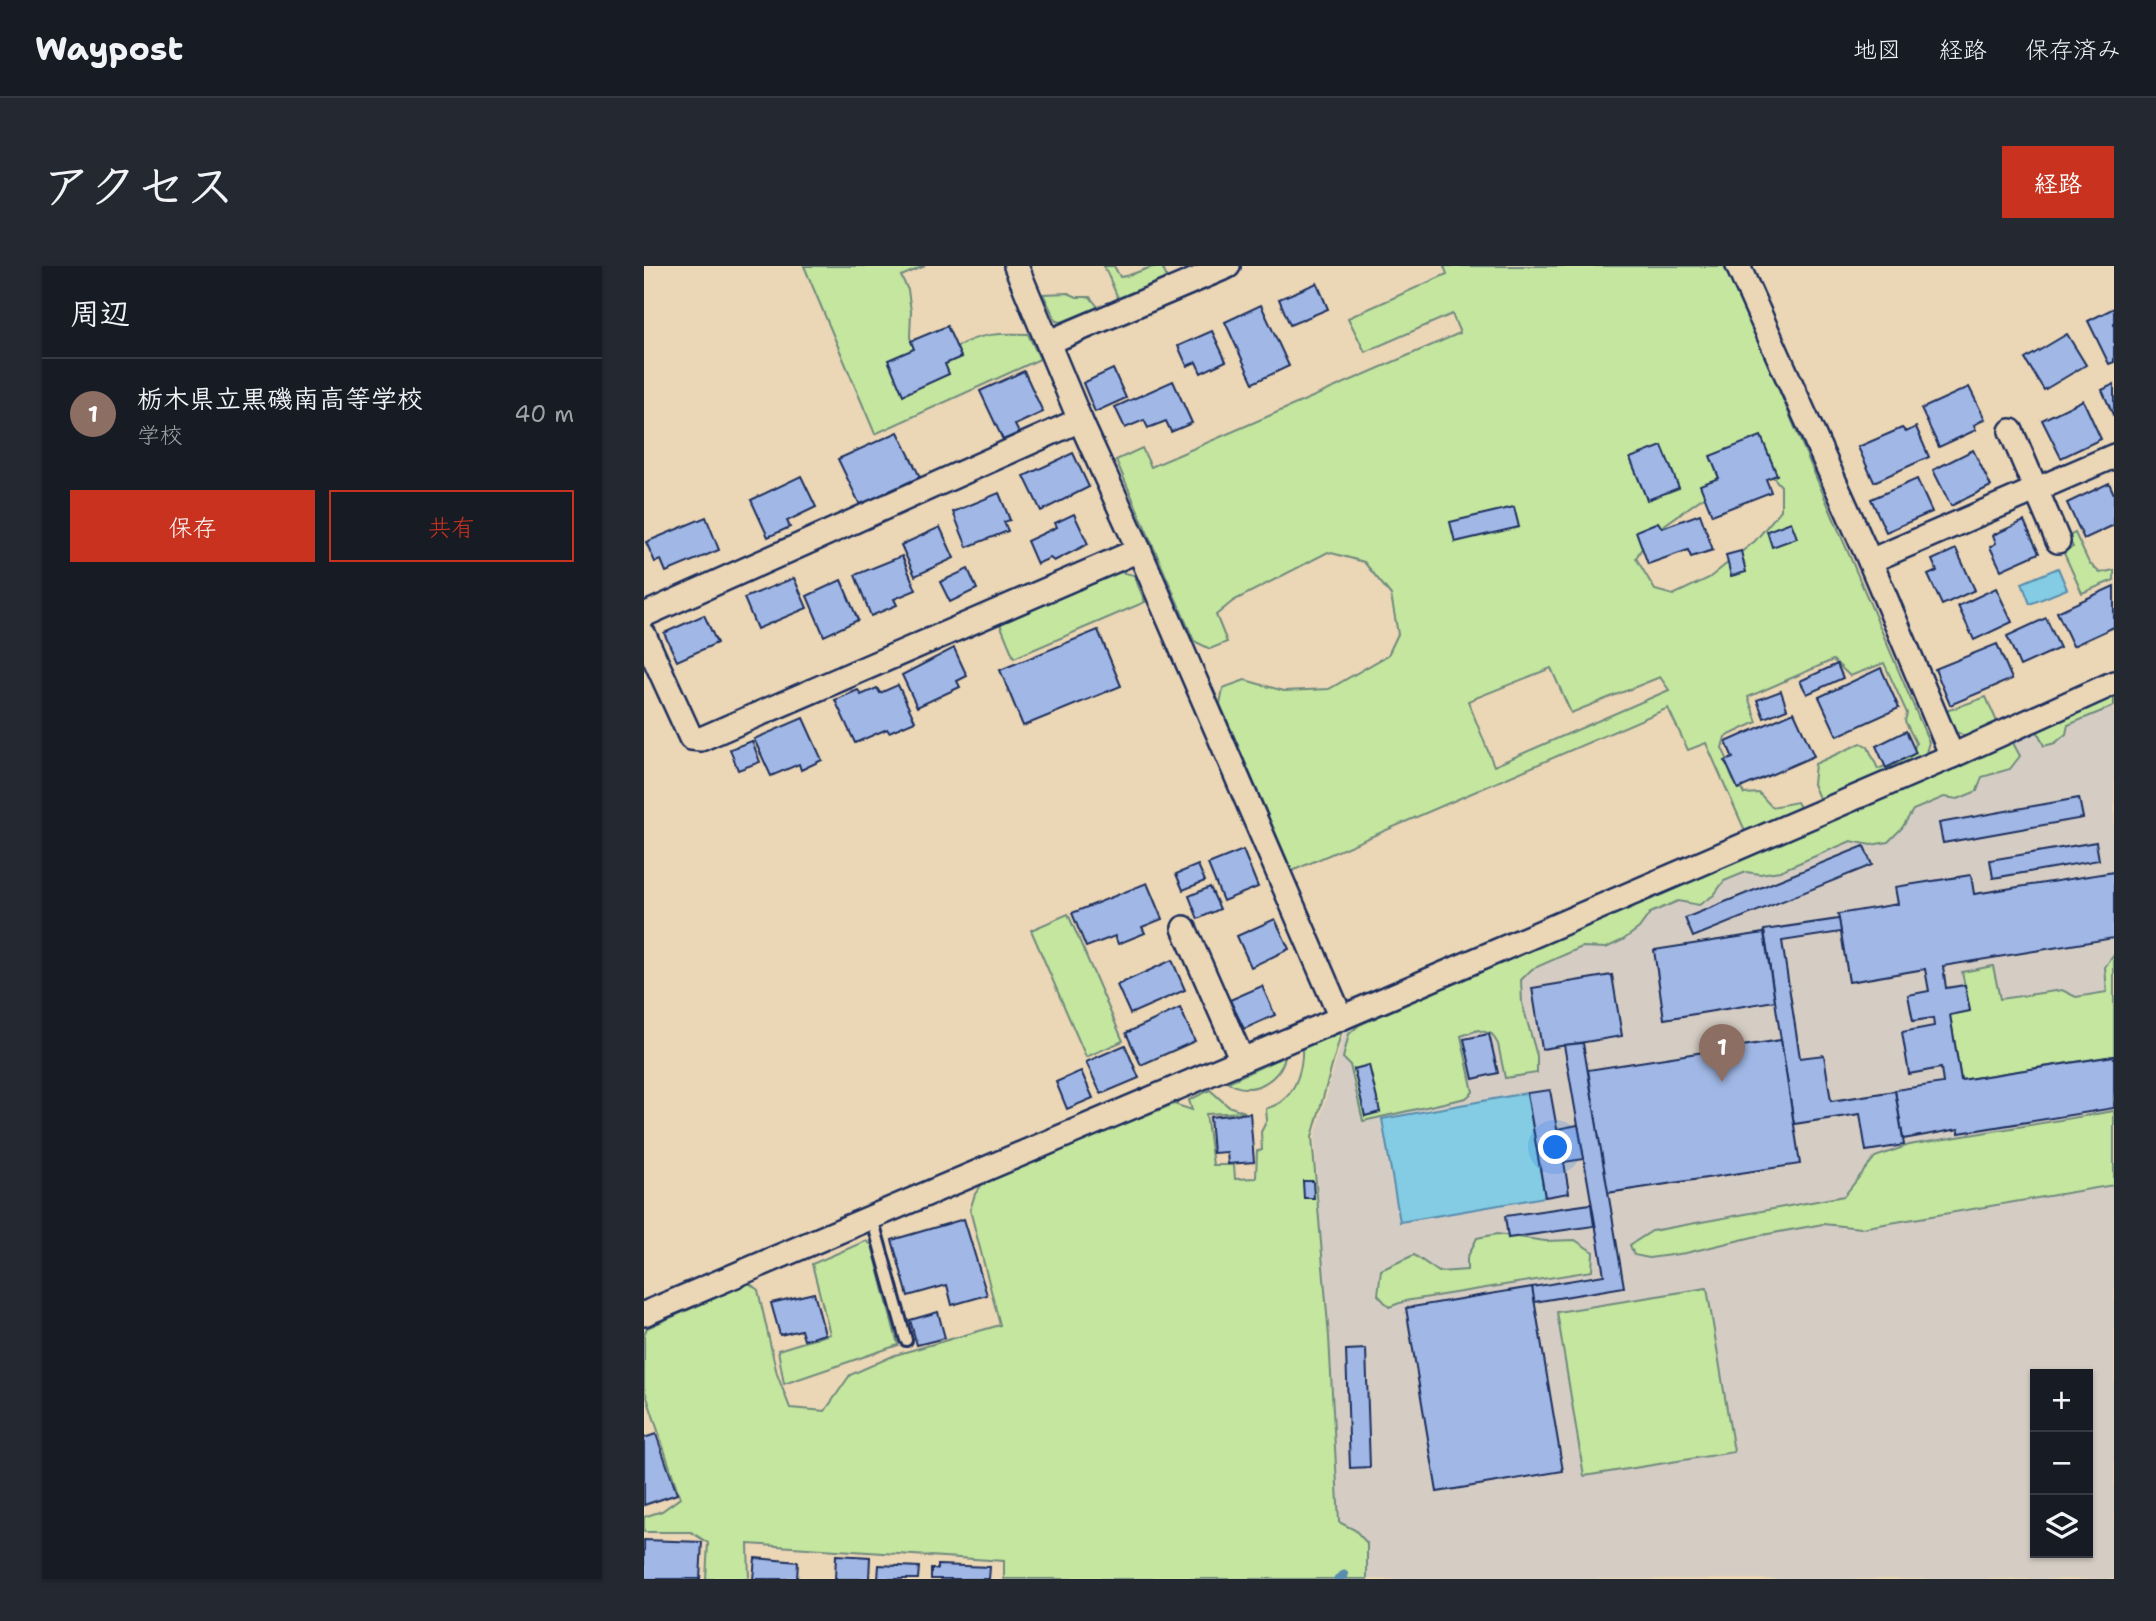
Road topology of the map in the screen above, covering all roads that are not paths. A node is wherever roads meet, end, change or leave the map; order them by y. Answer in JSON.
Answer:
{"nodes":[{"id":1,"x":1016,"y":266,"type":"edge"},
{"id":2,"x":1228,"y":266,"type":"edge"},
{"id":3,"x":1738,"y":266,"type":"edge"},
{"id":4,"x":1049,"y":342,"type":"junction"},
{"id":5,"x":1080,"y":420,"type":"junction"},
{"id":6,"x":2011,"y":431,"type":"dead end"},
{"id":7,"x":2114,"y":456,"type":"edge"},
{"id":8,"x":2036,"y":490,"type":"junction"},
{"id":9,"x":2058,"y":541,"type":"dead end"},
{"id":10,"x":1139,"y":550,"type":"junction"},
{"id":11,"x":1870,"y":561,"type":"junction"},
{"id":12,"x":644,"y":615,"type":"edge"},
{"id":13,"x":644,"y":635,"type":"edge"},
{"id":14,"x":2114,"y":683,"type":"edge"},
{"id":15,"x":1952,"y":756,"type":"junction"},
{"id":16,"x":1184,"y":928,"type":"dead end"},
{"id":17,"x":1341,"y":1018,"type":"junction"},
{"id":18,"x":1242,"y":1060,"type":"junction"},
{"id":19,"x":872,"y":1218,"type":"junction"},
{"id":20,"x":644,"y":1314,"type":"edge"},
{"id":21,"x":906,"y":1340,"type":"dead end"}],
"edges":[{"from":1,"to":4,"type":"street"},
{"from":2,"to":4,"type":"street"},
{"from":3,"to":11,"type":"street"},
{"from":4,"to":5,"type":"street"},
{"from":5,"to":10,"type":"street"},
{"from":5,"to":12,"type":"street"},
{"from":6,"to":8,"type":"street"},
{"from":7,"to":8,"type":"street"},
{"from":8,"to":9,"type":"street"},
{"from":8,"to":11,"type":"street"},
{"from":10,"to":13,"type":"street"},
{"from":10,"to":17,"type":"street"},
{"from":11,"to":15,"type":"street"},
{"from":14,"to":15,"type":"street"},
{"from":15,"to":17,"type":"street"},
{"from":16,"to":18,"type":"street"},
{"from":17,"to":18,"type":"street"},
{"from":18,"to":19,"type":"street"},
{"from":19,"to":20,"type":"street"},
{"from":19,"to":21,"type":"lane"}]}
